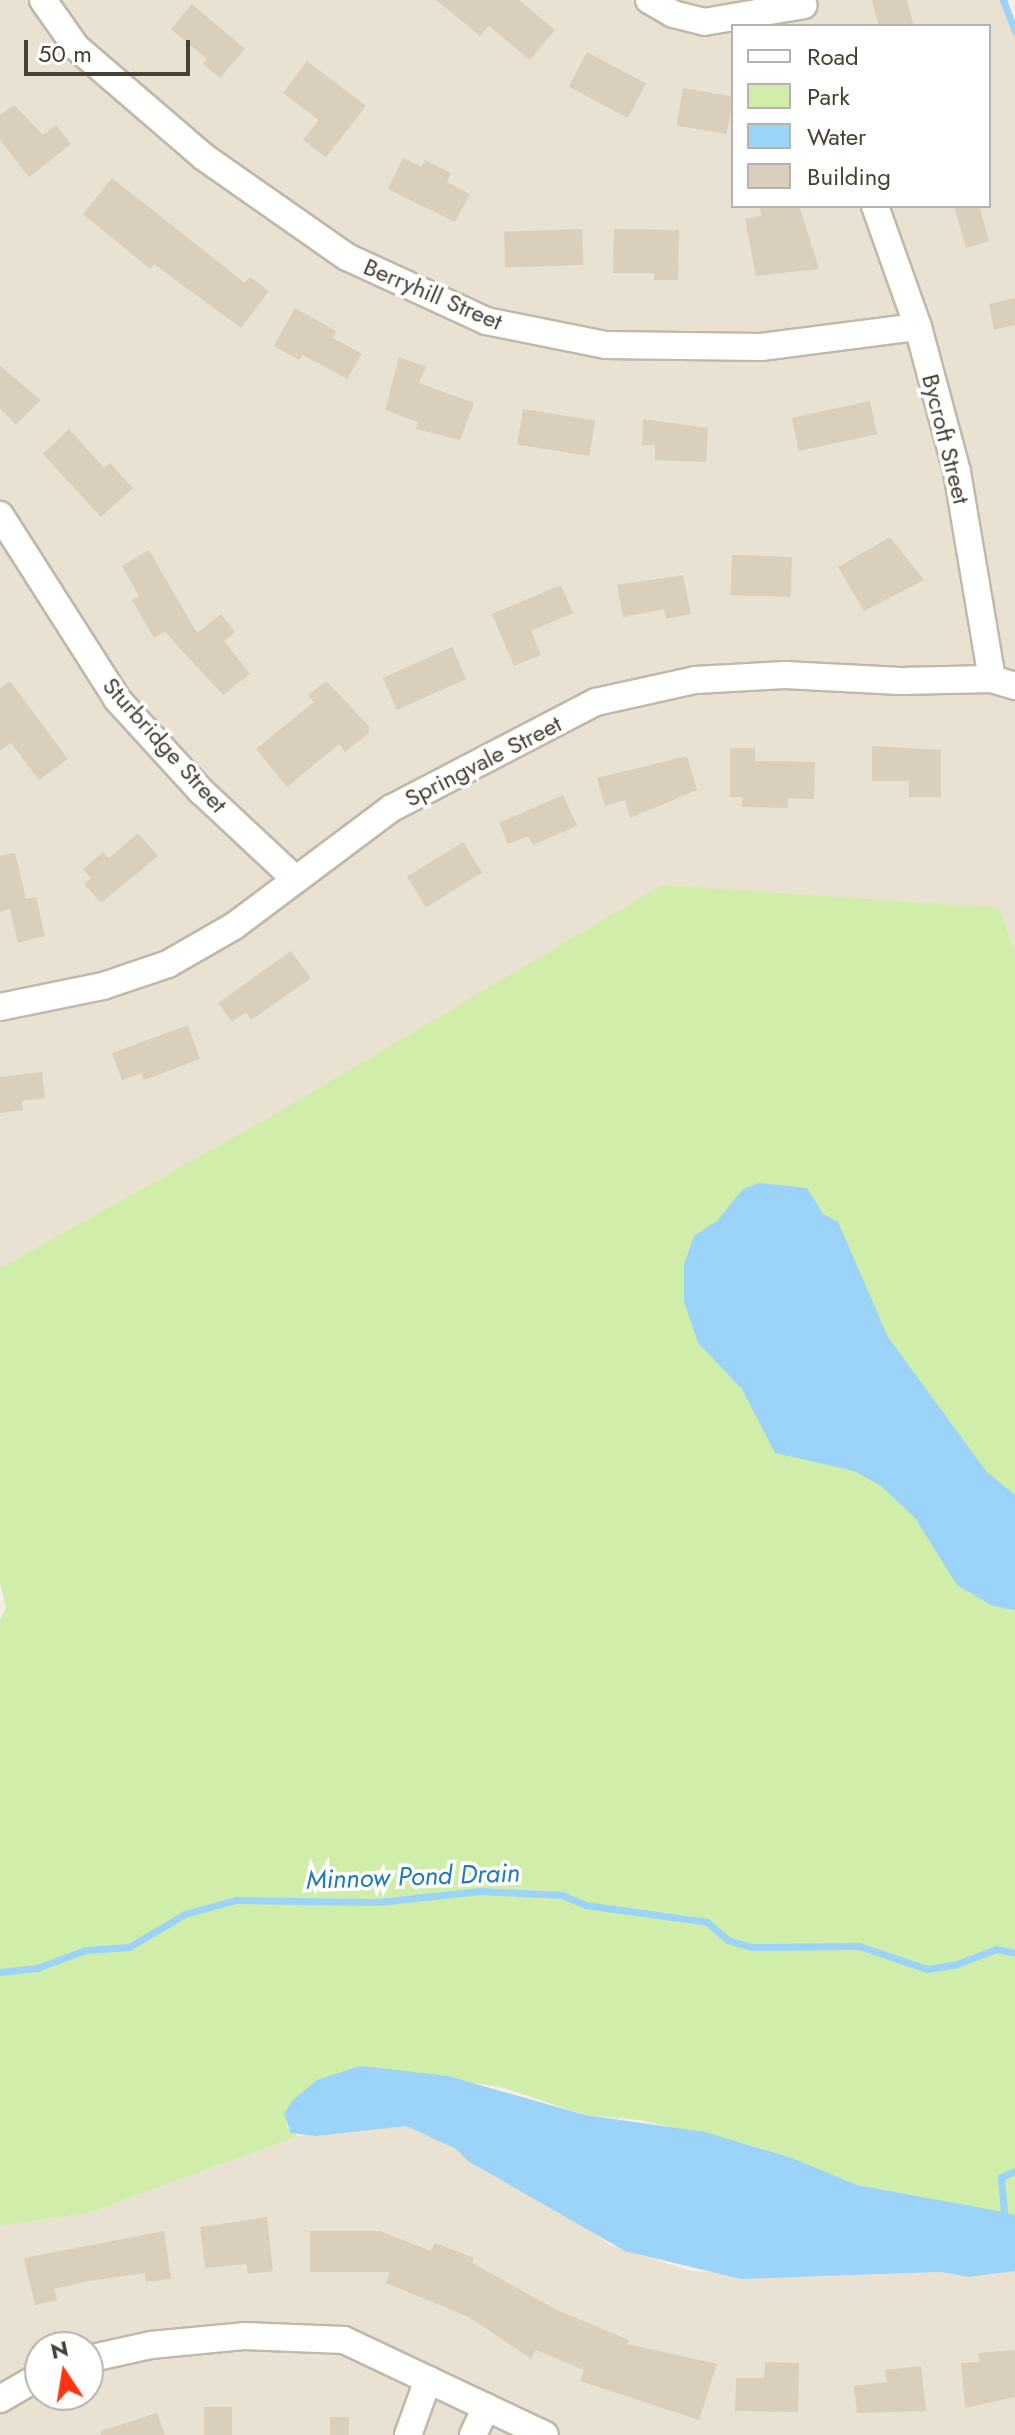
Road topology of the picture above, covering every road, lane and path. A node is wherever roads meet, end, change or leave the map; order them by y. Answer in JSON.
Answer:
{"nodes":[{"id":1,"x":43,"y":0,"type":"edge"},
{"id":2,"x":649,"y":0,"type":"edge"},
{"id":3,"x":806,"y":10,"type":"edge"},
{"id":4,"x":876,"y":208,"type":"edge"},
{"id":5,"x":918,"y":327,"type":"junction"},
{"id":6,"x":0,"y":515,"type":"edge"},
{"id":7,"x":1004,"y":683,"type":"edge"},
{"id":8,"x":295,"y":879,"type":"junction"},
{"id":9,"x":0,"y":1007,"type":"edge"},
{"id":10,"x":104,"y":2355,"type":"edge"},
{"id":11,"x":428,"y":2380,"type":"junction"},
{"id":12,"x":24,"y":2385,"type":"edge"},
{"id":13,"x":0,"y":2399,"type":"edge"},
{"id":14,"x":486,"y":2407,"type":"junction"},
{"id":15,"x":408,"y":2435,"type":"edge"},
{"id":16,"x":473,"y":2435,"type":"edge"},
{"id":17,"x":545,"y":2435,"type":"edge"}],
"edges":[{"from":1,"to":5,"type":"street","name":"Berryhill Street"},
{"from":2,"to":3,"type":"street"},
{"from":4,"to":5,"type":"street","name":"Bycroft Street"},
{"from":5,"to":7,"type":"street","name":"Bycroft Street"},
{"from":6,"to":8,"type":"street","name":"Sturbridge Street"},
{"from":7,"to":8,"type":"street","name":"Springvale Street"},
{"from":8,"to":9,"type":"street","name":"Springvale Street"},
{"from":10,"to":11,"type":"street"},
{"from":11,"to":14,"type":"street"},
{"from":11,"to":15,"type":"street"},
{"from":12,"to":13,"type":"street"},
{"from":14,"to":16,"type":"street"},
{"from":14,"to":17,"type":"street"}]}
